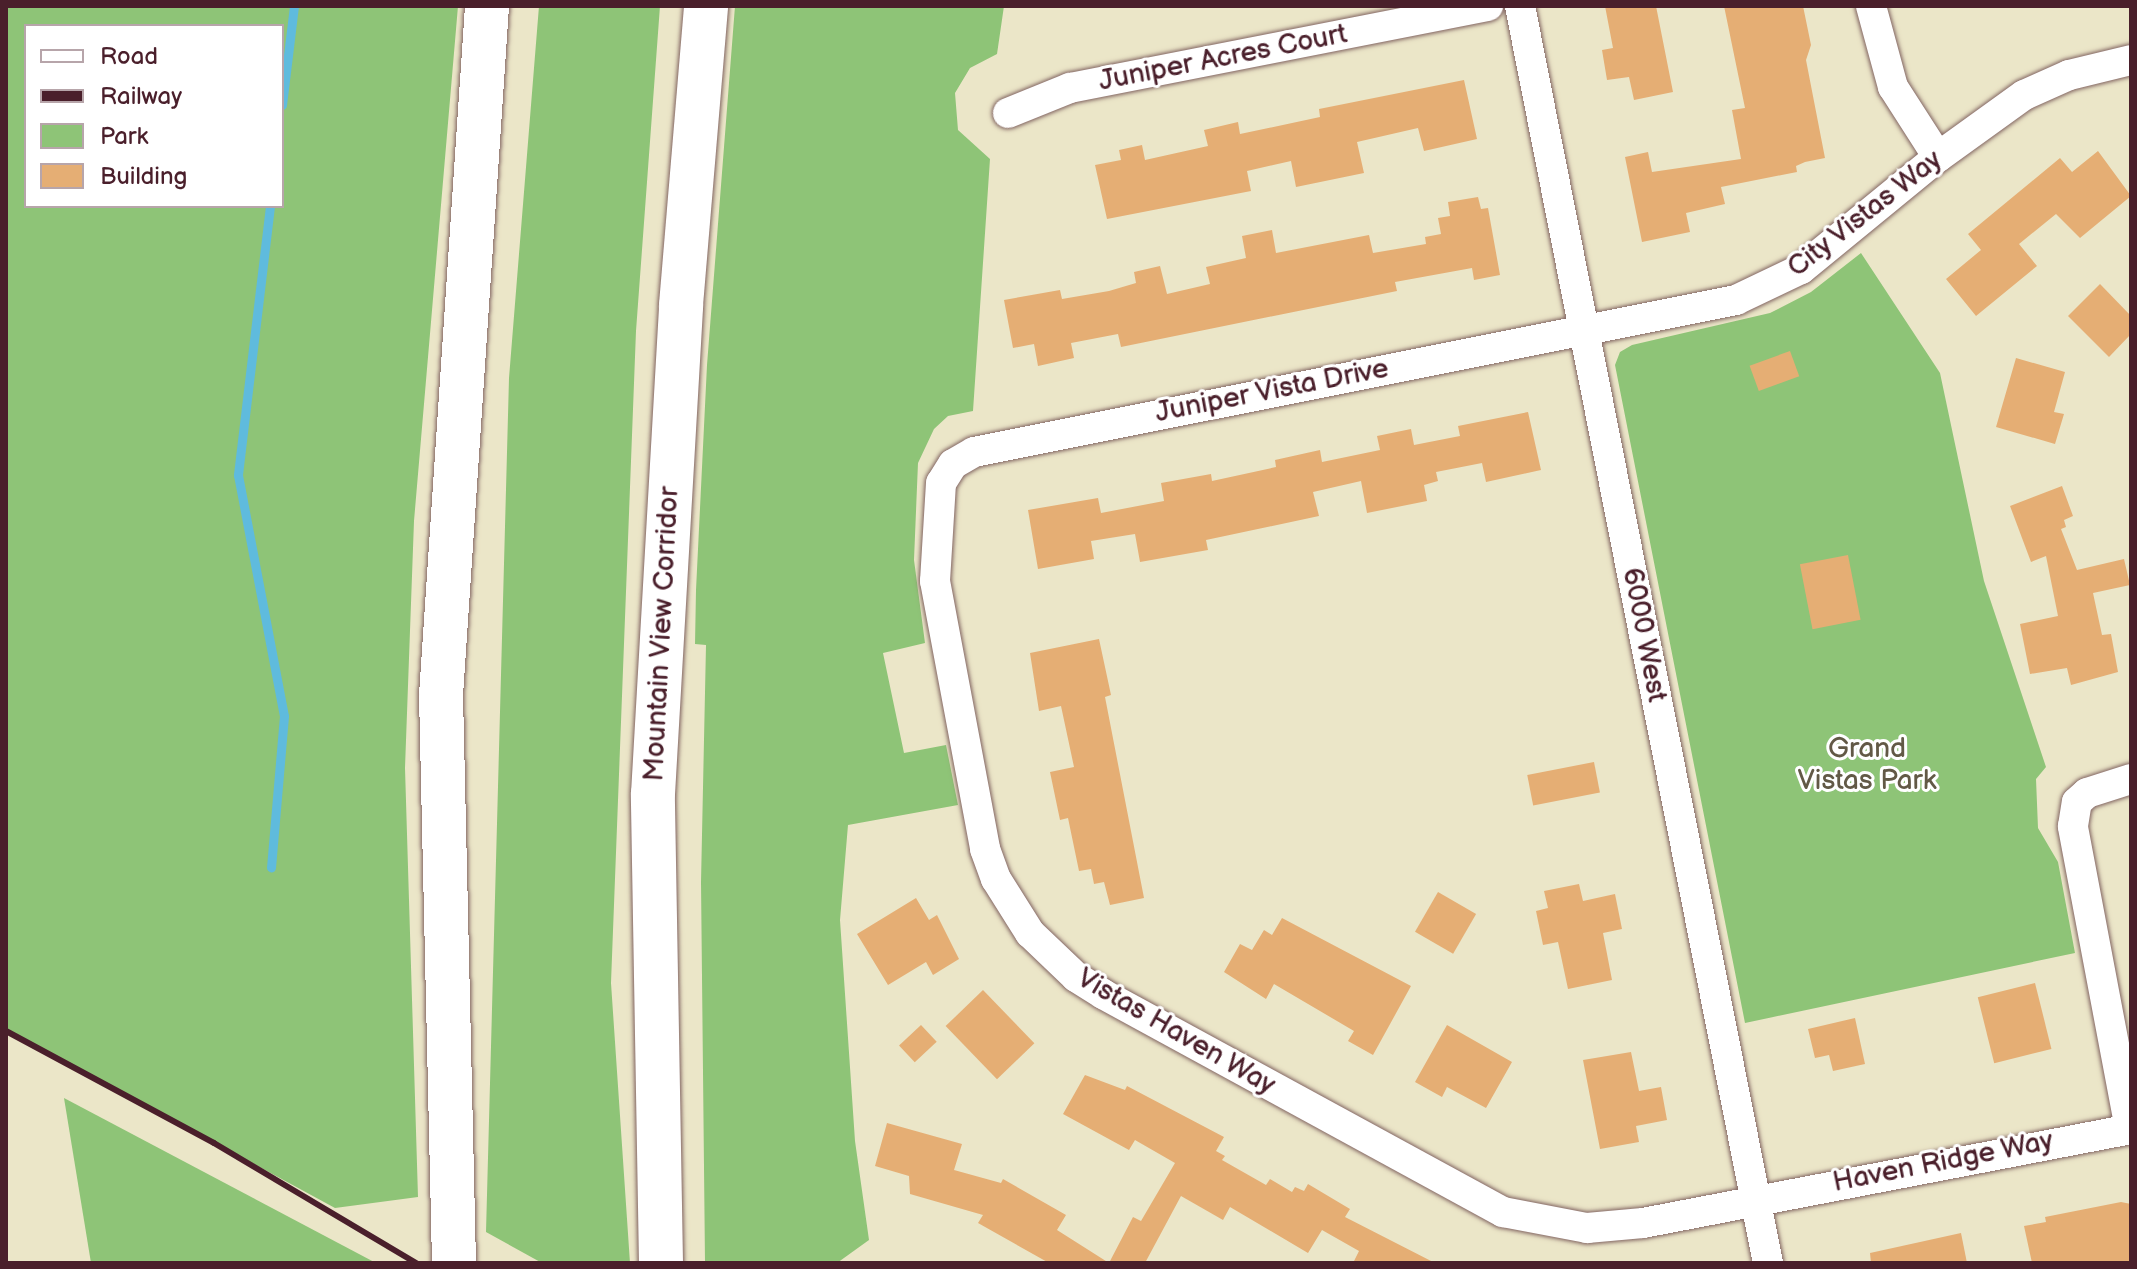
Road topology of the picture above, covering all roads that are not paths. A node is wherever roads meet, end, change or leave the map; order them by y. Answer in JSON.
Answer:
{"nodes":[{"id":1,"x":487,"y":6,"type":"edge"},
{"id":2,"x":706,"y":6,"type":"edge"},
{"id":3,"x":1488,"y":6,"type":"edge"},
{"id":4,"x":1520,"y":6,"type":"edge"},
{"id":5,"x":1871,"y":6,"type":"edge"},
{"id":6,"x":2131,"y":60,"type":"edge"},
{"id":7,"x":1008,"y":113,"type":"dead end"},
{"id":8,"x":1938,"y":157,"type":"junction"},
{"id":9,"x":1584,"y":330,"type":"junction"},
{"id":10,"x":962,"y":457,"type":"joint"},
{"id":11,"x":2131,"y":779,"type":"edge"},
{"id":12,"x":2130,"y":1129,"type":"edge"},
{"id":13,"x":1756,"y":1200,"type":"junction"},
{"id":14,"x":454,"y":1263,"type":"edge"},
{"id":15,"x":661,"y":1263,"type":"edge"},
{"id":16,"x":1768,"y":1263,"type":"edge"}],
"edges":[{"from":1,"to":14,"type":"highway"},
{"from":2,"to":15,"type":"highway","name":"Mountain View Corridor"},
{"from":3,"to":7,"type":"street","name":"Juniper Acres Court"},
{"from":4,"to":9,"type":"street","name":"6000 West"},
{"from":5,"to":8,"type":"street"},
{"from":6,"to":8,"type":"street","name":"City Vistas Way"},
{"from":8,"to":9,"type":"street","name":"City Vistas Way"},
{"from":9,"to":10,"type":"street","name":"Juniper Vista Drive"},
{"from":9,"to":13,"type":"street","name":"6000 West"},
{"from":10,"to":13,"type":"street","name":"Vistas Haven Way"},
{"from":11,"to":12,"type":"street"},
{"from":12,"to":13,"type":"street","name":"Haven Ridge Way"},
{"from":13,"to":16,"type":"street","name":"6000 West"}]}
